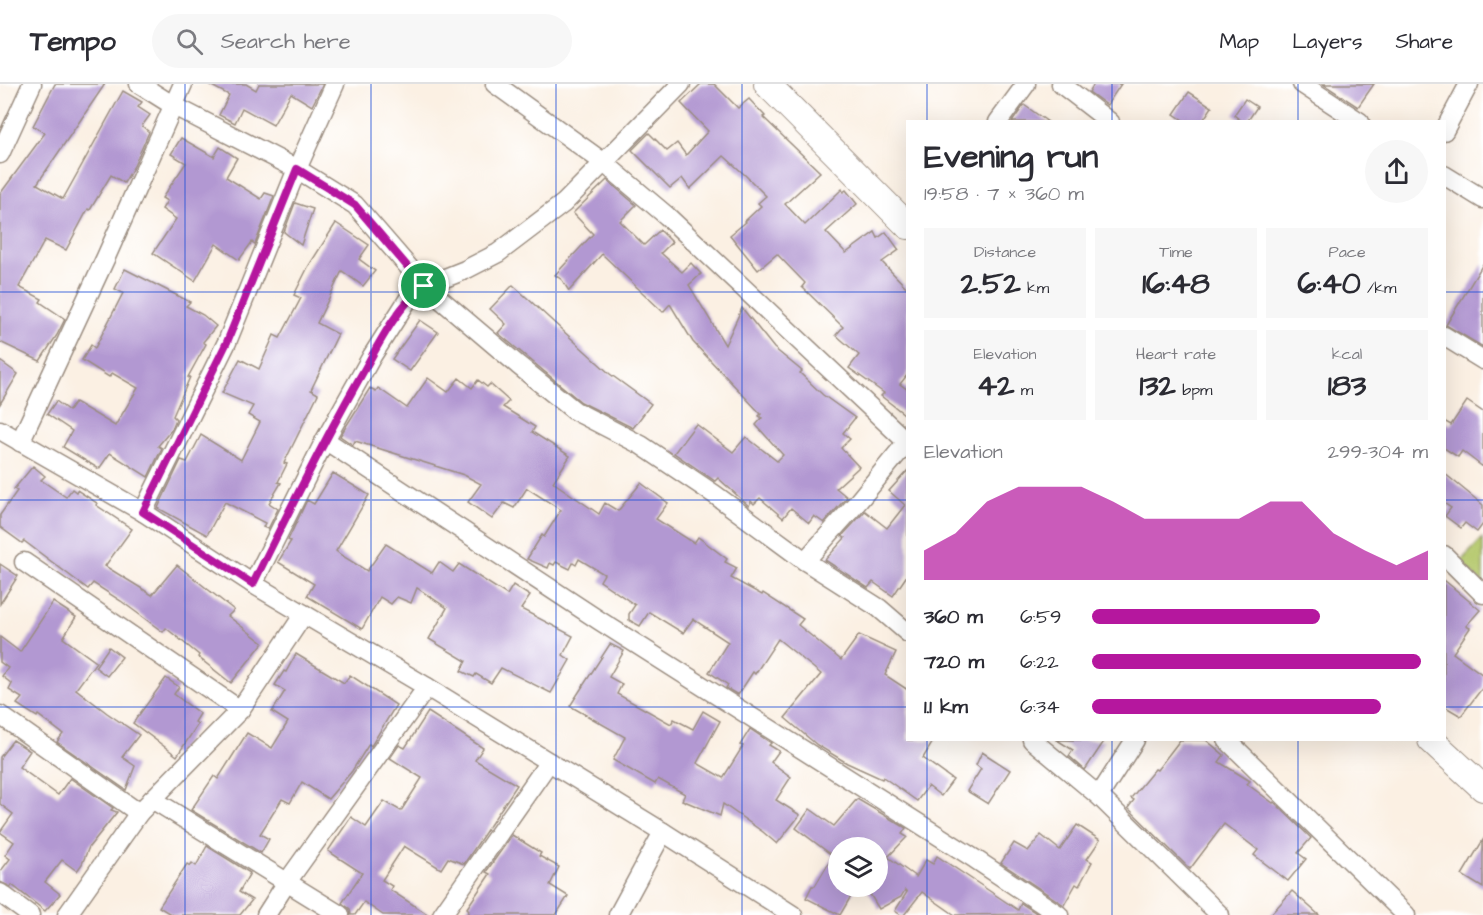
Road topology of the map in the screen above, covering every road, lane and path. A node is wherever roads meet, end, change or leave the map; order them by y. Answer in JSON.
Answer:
{"nodes":[{"id":1,"x":32,"y":84,"type":"edge"},
{"id":2,"x":139,"y":84,"type":"edge"},
{"id":3,"x":183,"y":84,"type":"edge"},
{"id":4,"x":335,"y":84,"type":"edge"},
{"id":5,"x":495,"y":84,"type":"edge"},
{"id":6,"x":681,"y":84,"type":"edge"},
{"id":7,"x":767,"y":84,"type":"edge"},
{"id":8,"x":1026,"y":84,"type":"edge"},
{"id":9,"x":1061,"y":84,"type":"edge"},
{"id":10,"x":1302,"y":84,"type":"edge"},
{"id":11,"x":1469,"y":84,"type":"edge"},
{"id":12,"x":174,"y":106,"type":"junction"},
{"id":13,"x":999,"y":120,"type":"edge"},
{"id":14,"x":1107,"y":120,"type":"edge"},
{"id":15,"x":1357,"y":120,"type":"edge"},
{"id":16,"x":6,"y":123,"type":"edge"},
{"id":17,"x":1446,"y":127,"type":"edge"},
{"id":18,"x":0,"y":154,"type":"edge"},
{"id":19,"x":603,"y":162,"type":"junction"},
{"id":20,"x":297,"y":169,"type":"junction"},
{"id":21,"x":1446,"y":177,"type":"edge"},
{"id":22,"x":1483,"y":200,"type":"edge"},
{"id":23,"x":906,"y":224,"type":"edge"},
{"id":24,"x":424,"y":286,"type":"junction"},
{"id":25,"x":1446,"y":337,"type":"edge"},
{"id":26,"x":1483,"y":360,"type":"edge"},
{"id":27,"x":0,"y":430,"type":"edge"},
{"id":28,"x":325,"y":440,"type":"junction"},
{"id":29,"x":906,"y":441,"type":"edge"},
{"id":30,"x":20,"y":442,"type":"junction"},
{"id":31,"x":906,"y":443,"type":"edge"},
{"id":32,"x":143,"y":512,"type":"junction"},
{"id":33,"x":1446,"y":557,"type":"edge"},
{"id":34,"x":805,"y":561,"type":"junction"},
{"id":35,"x":24,"y":562,"type":"dead end"},
{"id":36,"x":253,"y":584,"type":"junction"},
{"id":37,"x":1483,"y":594,"type":"edge"},
{"id":38,"x":304,"y":614,"type":"junction"},
{"id":39,"x":906,"y":631,"type":"edge"},
{"id":40,"x":427,"y":687,"type":"junction"},
{"id":41,"x":240,"y":710,"type":"junction"},
{"id":42,"x":0,"y":715,"type":"edge"},
{"id":43,"x":1033,"y":741,"type":"edge"},
{"id":44,"x":1134,"y":741,"type":"edge"},
{"id":45,"x":1228,"y":741,"type":"edge"},
{"id":46,"x":1432,"y":741,"type":"edge"},
{"id":47,"x":549,"y":762,"type":"junction"},
{"id":48,"x":1483,"y":788,"type":"edge"},
{"id":49,"x":1099,"y":796,"type":"junction"},
{"id":50,"x":152,"y":799,"type":"junction"},
{"id":51,"x":139,"y":813,"type":"junction"},
{"id":52,"x":663,"y":832,"type":"junction"},
{"id":53,"x":287,"y":882,"type":"junction"},
{"id":54,"x":0,"y":893,"type":"edge"},
{"id":55,"x":1056,"y":914,"type":"edge"},
{"id":56,"x":30,"y":915,"type":"edge"},
{"id":57,"x":67,"y":915,"type":"edge"},
{"id":58,"x":266,"y":915,"type":"edge"},
{"id":59,"x":340,"y":915,"type":"edge"},
{"id":60,"x":442,"y":915,"type":"edge"},
{"id":61,"x":618,"y":915,"type":"edge"},
{"id":62,"x":793,"y":915,"type":"edge"},
{"id":63,"x":1220,"y":915,"type":"edge"},
{"id":64,"x":1406,"y":915,"type":"edge"}],
"edges":[{"from":1,"to":16,"type":"street"},
{"from":2,"to":12,"type":"street"},
{"from":3,"to":12,"type":"street"},
{"from":4,"to":20,"type":"street"},
{"from":5,"to":19,"type":"street"},
{"from":6,"to":19,"type":"street"},
{"from":7,"to":23,"type":"street"},
{"from":8,"to":13,"type":"street"},
{"from":9,"to":14,"type":"street"},
{"from":10,"to":15,"type":"street"},
{"from":11,"to":17,"type":"street"},
{"from":12,"to":20,"type":"street"},
{"from":12,"to":30,"type":"street"},
{"from":16,"to":18,"type":"street"},
{"from":19,"to":24,"type":"street"},
{"from":19,"to":29,"type":"street"},
{"from":20,"to":24,"type":"street"},
{"from":20,"to":32,"type":"street"},
{"from":21,"to":22,"type":"street"},
{"from":24,"to":28,"type":"street"},
{"from":24,"to":34,"type":"street"},
{"from":25,"to":26,"type":"street"},
{"from":27,"to":30,"type":"street"},
{"from":28,"to":36,"type":"street"},
{"from":28,"to":55,"type":"street"},
{"from":30,"to":32,"type":"street"},
{"from":31,"to":34,"type":"street"},
{"from":32,"to":36,"type":"street"},
{"from":33,"to":37,"type":"street"},
{"from":34,"to":39,"type":"street"},
{"from":35,"to":41,"type":"street"},
{"from":36,"to":38,"type":"street"},
{"from":38,"to":40,"type":"street"},
{"from":38,"to":41,"type":"street"},
{"from":40,"to":47,"type":"street"},
{"from":40,"to":53,"type":"street"},
{"from":41,"to":50,"type":"street"},
{"from":42,"to":51,"type":"street"},
{"from":43,"to":49,"type":"street"},
{"from":44,"to":49,"type":"street"},
{"from":45,"to":64,"type":"street"},
{"from":46,"to":48,"type":"street"},
{"from":47,"to":52,"type":"street"},
{"from":47,"to":60,"type":"street"},
{"from":49,"to":63,"type":"street"},
{"from":50,"to":51,"type":"street"},
{"from":50,"to":53,"type":"street"},
{"from":51,"to":57,"type":"street"},
{"from":52,"to":61,"type":"street"},
{"from":52,"to":62,"type":"street"},
{"from":53,"to":58,"type":"street"},
{"from":53,"to":59,"type":"street"},
{"from":54,"to":56,"type":"street"}]}
